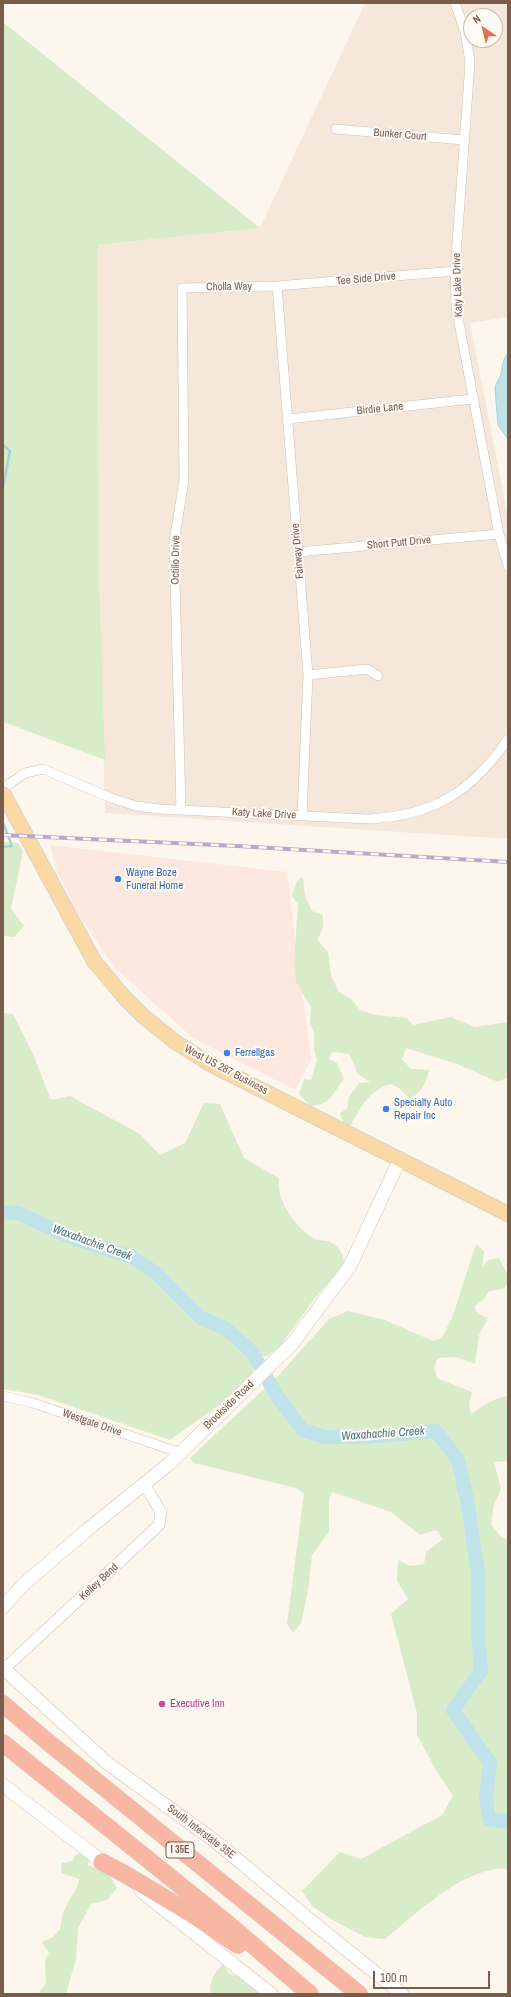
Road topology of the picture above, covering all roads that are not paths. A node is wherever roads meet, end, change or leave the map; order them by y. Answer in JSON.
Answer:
{"nodes":[{"id":1,"x":454,"y":3,"type":"edge"},
{"id":2,"x":336,"y":129,"type":"dead end"},
{"id":3,"x":464,"y":140,"type":"junction"},
{"id":4,"x":455,"y":271,"type":"junction"},
{"id":5,"x":277,"y":286,"type":"junction"},
{"id":6,"x":182,"y":288,"type":"joint"},
{"id":7,"x":472,"y":399,"type":"junction"},
{"id":8,"x":288,"y":419,"type":"junction"},
{"id":9,"x":499,"y":534,"type":"junction"},
{"id":10,"x":298,"y":552,"type":"junction"},
{"id":11,"x":508,"y":566,"type":"edge"},
{"id":12,"x":308,"y":675,"type":"junction"},
{"id":13,"x":378,"y":676,"type":"dead end"},
{"id":14,"x":508,"y":739,"type":"edge"},
{"id":15,"x":3,"y":788,"type":"edge"},
{"id":16,"x":3,"y":793,"type":"edge"},
{"id":17,"x":181,"y":809,"type":"junction"},
{"id":18,"x":302,"y":816,"type":"junction"},
{"id":19,"x":400,"y":1159,"type":"junction"},
{"id":20,"x":508,"y":1214,"type":"edge"},
{"id":21,"x":3,"y":1396,"type":"edge"},
{"id":22,"x":181,"y":1453,"type":"junction"},
{"id":23,"x":144,"y":1484,"type":"junction"},
{"id":24,"x":3,"y":1607,"type":"edge"},
{"id":25,"x":4,"y":1668,"type":"edge"},
{"id":26,"x":3,"y":1704,"type":"edge"},
{"id":27,"x":3,"y":1743,"type":"edge"},
{"id":28,"x":3,"y":1785,"type":"edge"},
{"id":29,"x":102,"y":1862,"type":"junction"},
{"id":30,"x":307,"y":1992,"type":"edge"},
{"id":31,"x":271,"y":1994,"type":"edge"},
{"id":32,"x":359,"y":1994,"type":"edge"},
{"id":33,"x":402,"y":1994,"type":"edge"}],
"edges":[{"from":1,"to":3,"type":"street","name":"Katy Lake Drive"},
{"from":2,"to":3,"type":"street","name":"Bunker Court"},
{"from":3,"to":4,"type":"street","name":"Katy Lake Drive"},
{"from":4,"to":5,"type":"street","name":"Tee Side Drive"},
{"from":4,"to":7,"type":"street","name":"Katy Lake Drive"},
{"from":5,"to":6,"type":"street","name":"Cholla Way"},
{"from":5,"to":8,"type":"street","name":"Fairway Drive"},
{"from":6,"to":17,"type":"street","name":"Octillo Drive"},
{"from":7,"to":8,"type":"street","name":"Birdie Lane"},
{"from":7,"to":9,"type":"street","name":"Katy Lake Drive"},
{"from":8,"to":10,"type":"street","name":"Fairway Drive"},
{"from":9,"to":10,"type":"street","name":"Short Putt Drive"},
{"from":9,"to":11,"type":"street","name":"Katy Lake Drive"},
{"from":10,"to":12,"type":"street","name":"Fairway Drive"},
{"from":12,"to":13,"type":"street"},
{"from":12,"to":18,"type":"street","name":"Fairway Drive"},
{"from":14,"to":18,"type":"street","name":"Katy Lake Drive"},
{"from":15,"to":17,"type":"street","name":"Katy Lake Drive"},
{"from":16,"to":19,"type":"main road","name":"West US 287 Business"},
{"from":17,"to":18,"type":"street","name":"Katy Lake Drive"},
{"from":19,"to":20,"type":"main road","name":"West US 287 Business"},
{"from":19,"to":22,"type":"main road","name":"Brookside Road"},
{"from":21,"to":22,"type":"street","name":"Westgate Drive"},
{"from":22,"to":23,"type":"main road","name":"Brookside Road"},
{"from":23,"to":24,"type":"main road","name":"Brookside Road"},
{"from":23,"to":25,"type":"street","name":"Kelley Bend"},
{"from":25,"to":33,"type":"main road","name":"South Interstate 35E"},
{"from":26,"to":32,"type":"highway","number":"I 35E"},
{"from":27,"to":30,"type":"highway","number":"I 35E"},
{"from":28,"to":29,"type":"main road"},
{"from":29,"to":30,"type":"highway"},
{"from":29,"to":31,"type":"main road"}]}
